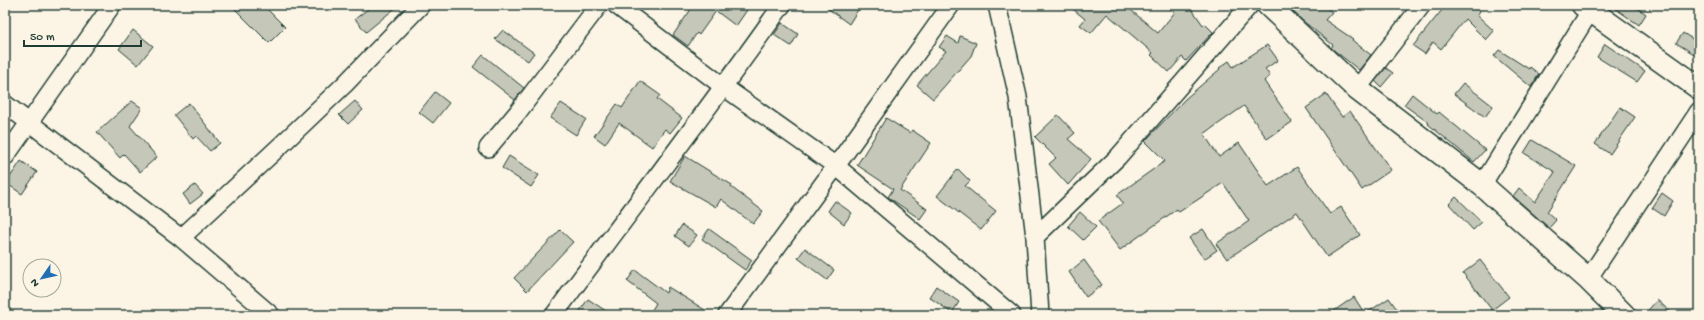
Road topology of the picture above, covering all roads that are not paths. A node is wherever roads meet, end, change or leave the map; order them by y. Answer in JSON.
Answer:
{"nodes":[{"id":1,"x":112,"y":5,"type":"edge"},
{"id":2,"x":421,"y":5,"type":"edge"},
{"id":3,"x":599,"y":5,"type":"edge"},
{"id":4,"x":616,"y":5,"type":"edge"},
{"id":5,"x":782,"y":5,"type":"edge"},
{"id":6,"x":951,"y":5,"type":"edge"},
{"id":7,"x":997,"y":5,"type":"edge"},
{"id":8,"x":1250,"y":5,"type":"edge"},
{"id":9,"x":1268,"y":5,"type":"edge"},
{"id":10,"x":1422,"y":5,"type":"edge"},
{"id":11,"x":1589,"y":7,"type":"edge"},
{"id":12,"x":724,"y":87,"type":"junction"},
{"id":13,"x":1699,"y":88,"type":"edge"},
{"id":14,"x":1357,"y":89,"type":"junction"},
{"id":15,"x":5,"y":104,"type":"edge"},
{"id":16,"x":1699,"y":111,"type":"edge"},
{"id":17,"x":28,"y":123,"type":"junction"},
{"id":18,"x":488,"y":148,"type":"dead end"},
{"id":19,"x":5,"y":157,"type":"edge"},
{"id":20,"x":836,"y":166,"type":"junction"},
{"id":21,"x":1482,"y":185,"type":"junction"},
{"id":22,"x":1035,"y":237,"type":"junction"},
{"id":23,"x":181,"y":238,"type":"junction"},
{"id":24,"x":1588,"y":279,"type":"junction"},
{"id":25,"x":1006,"y":313,"type":"edge"},
{"id":26,"x":271,"y":315,"type":"edge"},
{"id":27,"x":554,"y":315,"type":"edge"},
{"id":28,"x":727,"y":315,"type":"edge"},
{"id":29,"x":1040,"y":315,"type":"edge"},
{"id":30,"x":1624,"y":315,"type":"edge"}],
"edges":[{"from":1,"to":17,"type":"street"},
{"from":2,"to":23,"type":"street"},
{"from":3,"to":18,"type":"street"},
{"from":4,"to":12,"type":"street"},
{"from":5,"to":12,"type":"street"},
{"from":6,"to":20,"type":"street"},
{"from":7,"to":22,"type":"street"},
{"from":8,"to":22,"type":"street"},
{"from":9,"to":14,"type":"main road"},
{"from":10,"to":14,"type":"street"},
{"from":11,"to":13,"type":"main road"},
{"from":11,"to":21,"type":"street"},
{"from":12,"to":20,"type":"street"},
{"from":12,"to":27,"type":"street"},
{"from":14,"to":21,"type":"main road"},
{"from":15,"to":17,"type":"street"},
{"from":16,"to":24,"type":"street"},
{"from":17,"to":19,"type":"street"},
{"from":17,"to":23,"type":"street"},
{"from":20,"to":25,"type":"street"},
{"from":20,"to":28,"type":"street"},
{"from":21,"to":24,"type":"main road"},
{"from":22,"to":29,"type":"street"},
{"from":23,"to":26,"type":"street"},
{"from":24,"to":30,"type":"main road"}]}
